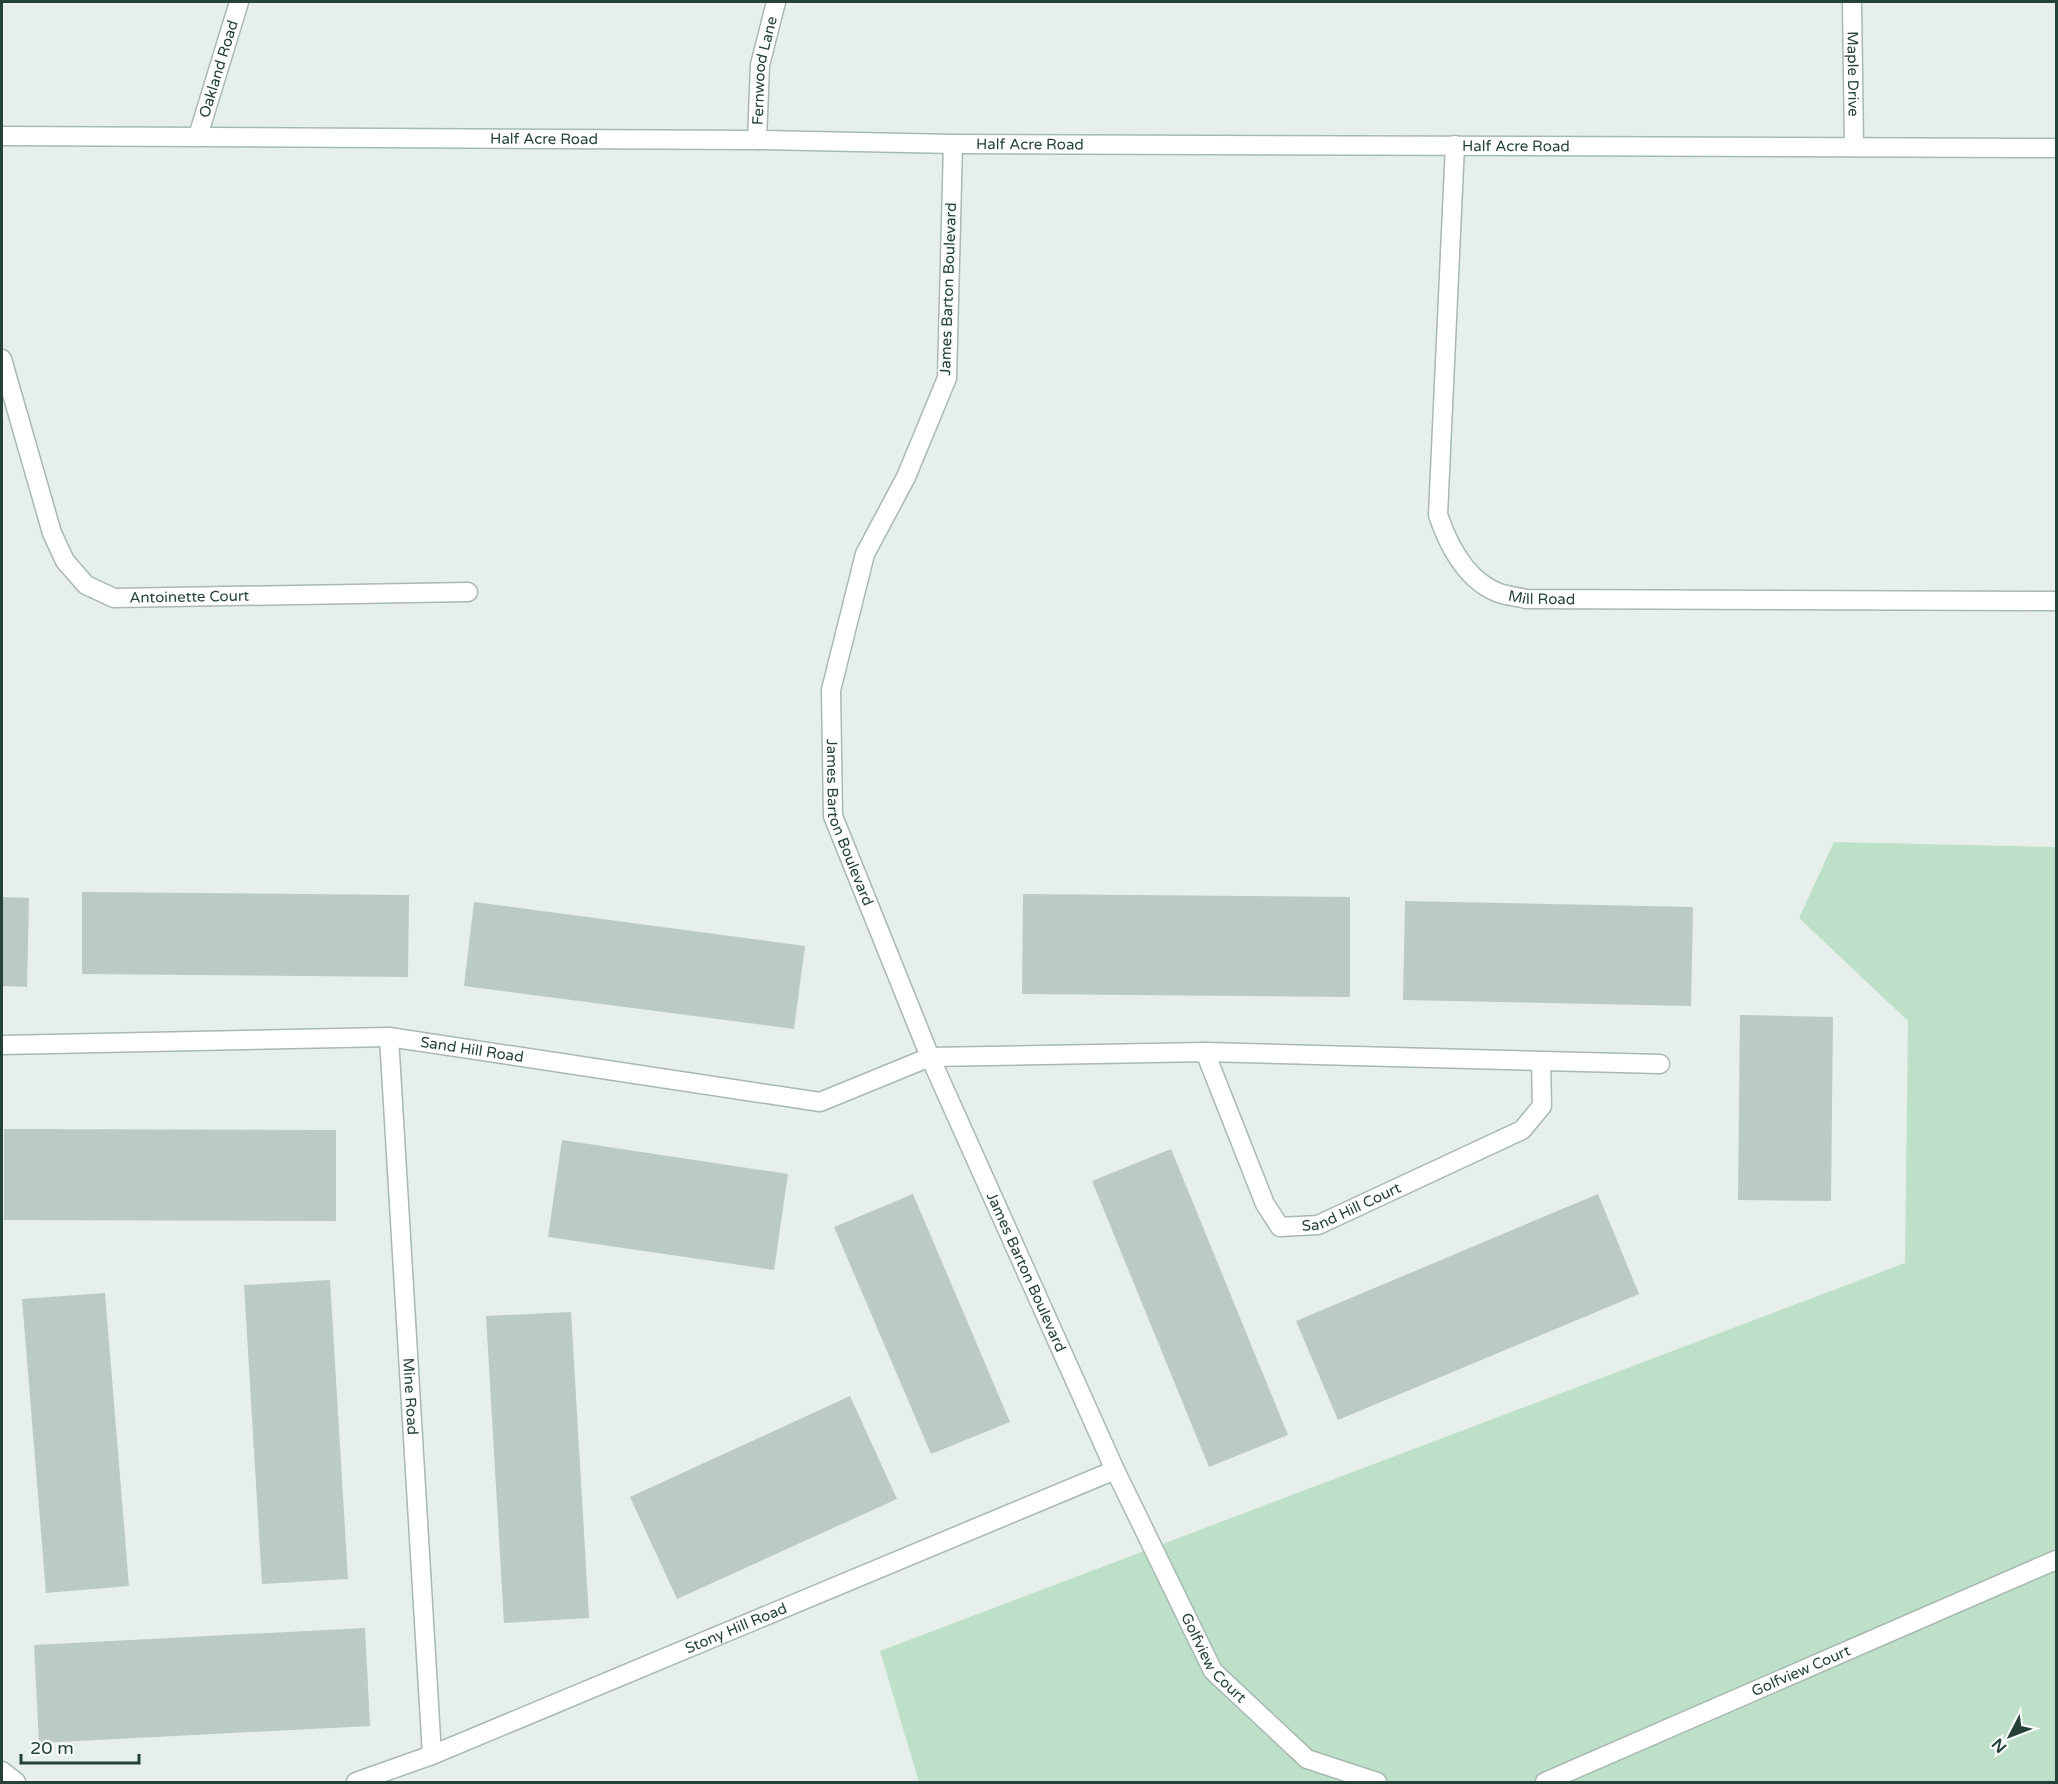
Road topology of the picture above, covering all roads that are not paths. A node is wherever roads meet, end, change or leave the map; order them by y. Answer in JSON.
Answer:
{"nodes":[{"id":1,"x":239,"y":2,"type":"edge"},
{"id":2,"x":776,"y":2,"type":"edge"},
{"id":3,"x":1852,"y":2,"type":"edge"},
{"id":4,"x":2,"y":136,"type":"edge"},
{"id":5,"x":198,"y":136,"type":"junction"},
{"id":6,"x":757,"y":140,"type":"junction"},
{"id":7,"x":953,"y":144,"type":"junction"},
{"id":8,"x":1455,"y":145,"type":"junction"},
{"id":9,"x":1854,"y":147,"type":"junction"},
{"id":10,"x":2056,"y":148,"type":"edge"},
{"id":11,"x":2,"y":359,"type":"edge"},
{"id":12,"x":468,"y":592,"type":"dead end"},
{"id":13,"x":2056,"y":601,"type":"edge"},
{"id":14,"x":389,"y":1037,"type":"junction"},
{"id":15,"x":2,"y":1045,"type":"edge"},
{"id":16,"x":1205,"y":1052,"type":"junction"},
{"id":17,"x":930,"y":1058,"type":"junction"},
{"id":18,"x":1541,"y":1061,"type":"junction"},
{"id":19,"x":1660,"y":1064,"type":"dead end"},
{"id":20,"x":1115,"y":1470,"type":"junction"},
{"id":21,"x":2056,"y":1560,"type":"edge"},
{"id":22,"x":432,"y":1755,"type":"junction"},
{"id":23,"x":2,"y":1771,"type":"edge"},
{"id":24,"x":16,"y":1782,"type":"edge"},
{"id":25,"x":356,"y":1782,"type":"edge"},
{"id":26,"x":1377,"y":1782,"type":"edge"},
{"id":27,"x":1545,"y":1782,"type":"edge"}],
"edges":[{"from":1,"to":5,"type":"street","name":"Oakland Road"},
{"from":2,"to":6,"type":"street","name":"Fernwood Lane"},
{"from":3,"to":9,"type":"street","name":"Maple Drive"},
{"from":4,"to":5,"type":"street","name":"Half Acre Road"},
{"from":5,"to":6,"type":"street","name":"Half Acre Road"},
{"from":6,"to":7,"type":"street","name":"Half Acre Road"},
{"from":7,"to":8,"type":"street","name":"Half Acre Road"},
{"from":7,"to":17,"type":"street","name":"James Barton Boulevard"},
{"from":8,"to":9,"type":"street","name":"Half Acre Road"},
{"from":8,"to":13,"type":"street","name":"Mill Road"},
{"from":9,"to":10,"type":"street","name":"Half Acre Road"},
{"from":11,"to":12,"type":"street","name":"Antoinette Court"},
{"from":14,"to":15,"type":"street","name":"Sand Hill Road"},
{"from":14,"to":17,"type":"street","name":"Sand Hill Road"},
{"from":14,"to":22,"type":"street","name":"Mine Road"},
{"from":16,"to":17,"type":"street"},
{"from":16,"to":18,"type":"street"},
{"from":16,"to":18,"type":"street","name":"Sand Hill Court"},
{"from":17,"to":20,"type":"street","name":"James Barton Boulevard"},
{"from":18,"to":19,"type":"street"},
{"from":20,"to":22,"type":"street","name":"Stony Hill Road"},
{"from":20,"to":26,"type":"street","name":"Golfview Court"},
{"from":21,"to":27,"type":"street","name":"Golfview Court"},
{"from":22,"to":25,"type":"street","name":"Stony Hill Road"},
{"from":23,"to":24,"type":"street"}]}
